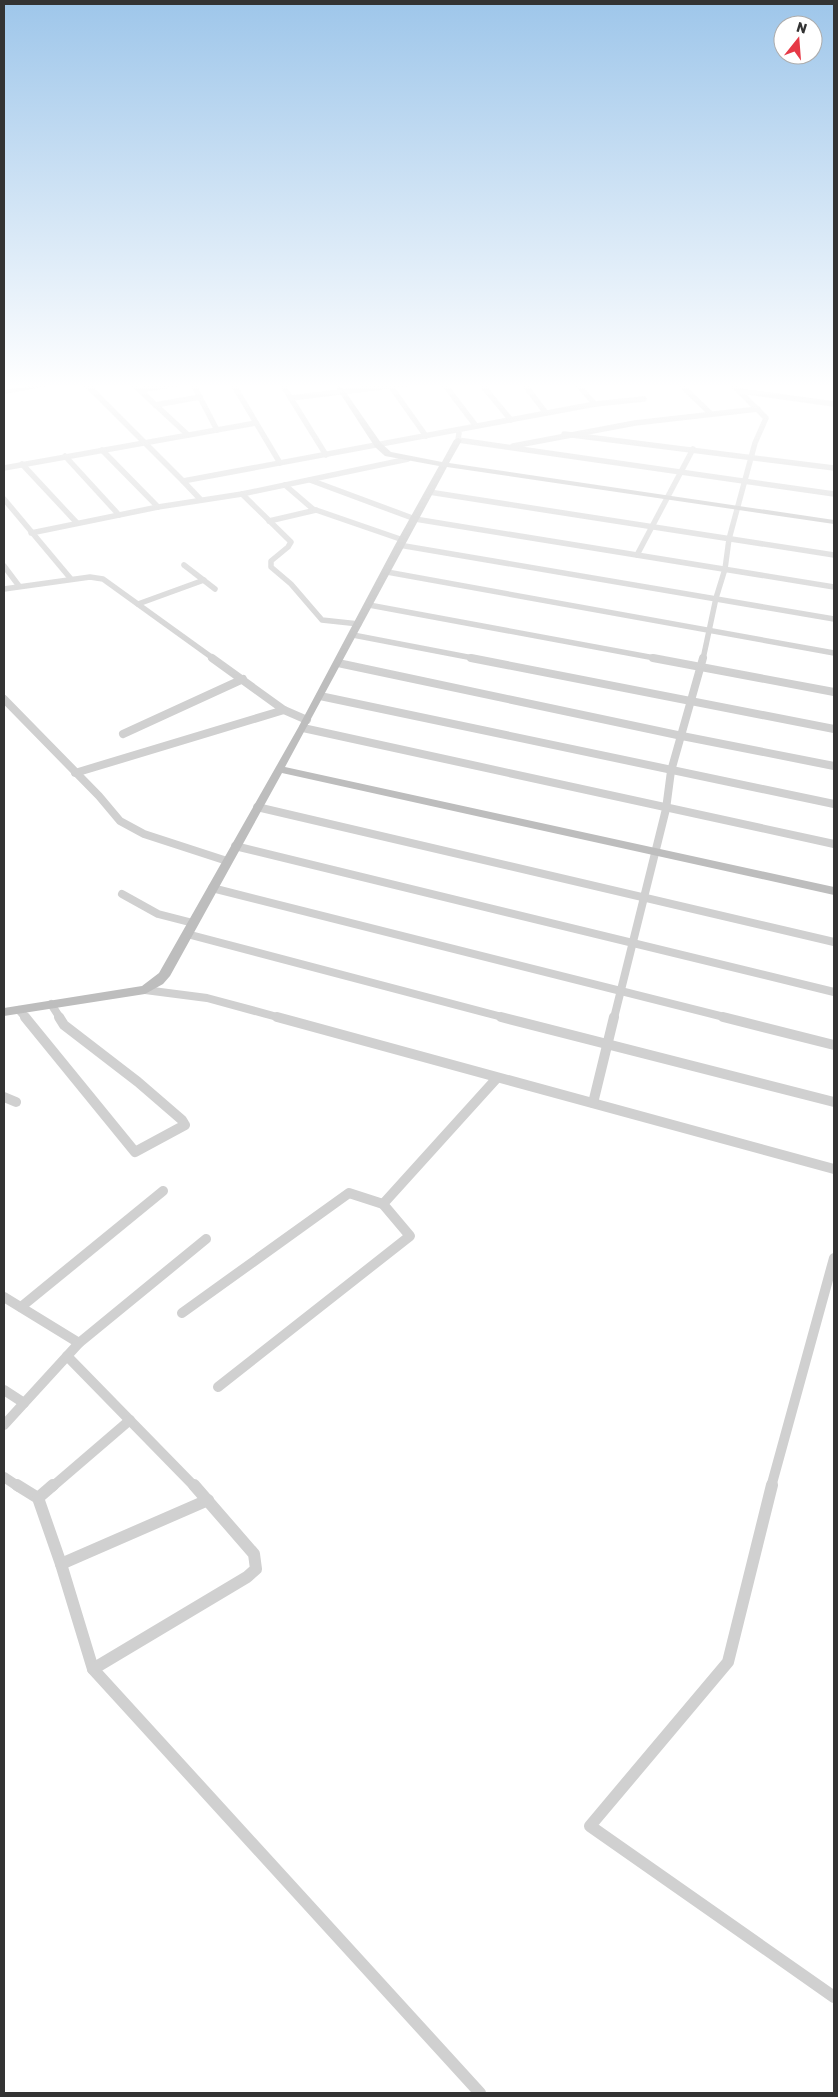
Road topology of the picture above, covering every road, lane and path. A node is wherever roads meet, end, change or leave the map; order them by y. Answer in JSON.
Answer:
{"nodes":[{"id":1,"x":746,"y":481,"type":"edge"},
{"id":2,"x":38,"y":482,"type":"edge"},
{"id":3,"x":89,"y":482,"type":"edge"},
{"id":4,"x":133,"y":482,"type":"edge"},
{"id":5,"x":184,"y":482,"type":"edge"},
{"id":6,"x":301,"y":482,"type":"edge"},
{"id":7,"x":315,"y":482,"type":"edge"},
{"id":8,"x":435,"y":482,"type":"edge"},
{"id":9,"x":562,"y":482,"type":"edge"},
{"id":10,"x":676,"y":482,"type":"edge"},
{"id":11,"x":752,"y":482,"type":"edge"},
{"id":12,"x":286,"y":485,"type":"junction"},
{"id":13,"x":429,"y":492,"type":"junction"},
{"id":14,"x":242,"y":494,"type":"junction"},
{"id":15,"x":834,"y":494,"type":"edge"},
{"id":16,"x":667,"y":498,"type":"junction"},
{"id":17,"x":4,"y":499,"type":"edge"},
{"id":18,"x":201,"y":500,"type":"junction"},
{"id":19,"x":158,"y":507,"type":"junction"},
{"id":20,"x":738,"y":508,"type":"junction"},
{"id":21,"x":316,"y":510,"type":"junction"},
{"id":22,"x":119,"y":515,"type":"junction"},
{"id":23,"x":415,"y":519,"type":"junction"},
{"id":24,"x":269,"y":521,"type":"junction"},
{"id":25,"x":834,"y":522,"type":"edge"},
{"id":26,"x":77,"y":524,"type":"junction"},
{"id":27,"x":653,"y":527,"type":"junction"},
{"id":28,"x":31,"y":533,"type":"junction"},
{"id":29,"x":729,"y":539,"type":"junction"},
{"id":30,"x":401,"y":543,"type":"junction"},
{"id":31,"x":638,"y":555,"type":"junction"},
{"id":32,"x":834,"y":555,"type":"edge"},
{"id":33,"x":184,"y":565,"type":"dead end"},
{"id":34,"x":4,"y":566,"type":"edge"},
{"id":35,"x":725,"y":569,"type":"junction"},
{"id":36,"x":386,"y":572,"type":"junction"},
{"id":37,"x":71,"y":579,"type":"junction"},
{"id":38,"x":204,"y":580,"type":"junction"},
{"id":39,"x":19,"y":586,"type":"junction"},
{"id":40,"x":834,"y":587,"type":"edge"},
{"id":41,"x":4,"y":589,"type":"edge"},
{"id":42,"x":215,"y":589,"type":"dead end"},
{"id":43,"x":716,"y":598,"type":"junction"},
{"id":44,"x":138,"y":604,"type":"junction"},
{"id":45,"x":370,"y":605,"type":"junction"},
{"id":46,"x":834,"y":619,"type":"edge"},
{"id":47,"x":359,"y":624,"type":"junction"},
{"id":48,"x":709,"y":632,"type":"junction"},
{"id":49,"x":353,"y":635,"type":"junction"},
{"id":50,"x":834,"y":653,"type":"edge"},
{"id":51,"x":338,"y":663,"type":"junction"},
{"id":52,"x":700,"y":668,"type":"junction"},
{"id":53,"x":243,"y":679,"type":"junction"},
{"id":54,"x":834,"y":692,"type":"edge"},
{"id":55,"x":320,"y":696,"type":"junction"},
{"id":56,"x":691,"y":702,"type":"junction"},
{"id":57,"x":5,"y":703,"type":"edge"},
{"id":58,"x":284,"y":710,"type":"junction"},
{"id":59,"x":305,"y":724,"type":"junction"},
{"id":60,"x":834,"y":729,"type":"edge"},
{"id":61,"x":123,"y":734,"type":"dead end"},
{"id":62,"x":682,"y":736,"type":"junction"},
{"id":63,"x":834,"y":766,"type":"edge"},
{"id":64,"x":279,"y":769,"type":"junction"},
{"id":65,"x":671,"y":772,"type":"junction"},
{"id":66,"x":75,"y":773,"type":"junction"},
{"id":67,"x":834,"y":804,"type":"edge"},
{"id":68,"x":256,"y":807,"type":"junction"},
{"id":69,"x":666,"y":809,"type":"junction"},
{"id":70,"x":834,"y":844,"type":"edge"},
{"id":71,"x":235,"y":846,"type":"junction"},
{"id":72,"x":655,"y":851,"type":"junction"},
{"id":73,"x":227,"y":861,"type":"junction"},
{"id":74,"x":212,"y":888,"type":"junction"},
{"id":75,"x":834,"y":891,"type":"edge"},
{"id":76,"x":122,"y":894,"type":"dead end"},
{"id":77,"x":643,"y":898,"type":"junction"},
{"id":78,"x":193,"y":923,"type":"junction"},
{"id":79,"x":187,"y":934,"type":"junction"},
{"id":80,"x":834,"y":942,"type":"edge"},
{"id":81,"x":632,"y":944,"type":"junction"},
{"id":82,"x":145,"y":990,"type":"junction"},
{"id":83,"x":621,"y":991,"type":"junction"},
{"id":84,"x":834,"y":992,"type":"edge"},
{"id":85,"x":51,"y":1004,"type":"junction"},
{"id":86,"x":19,"y":1010,"type":"junction"},
{"id":87,"x":4,"y":1012,"type":"edge"},
{"id":88,"x":607,"y":1045,"type":"junction"},
{"id":89,"x":834,"y":1045,"type":"edge"},
{"id":90,"x":497,"y":1078,"type":"junction"},
{"id":91,"x":4,"y":1097,"type":"edge"},
{"id":92,"x":16,"y":1102,"type":"dead end"},
{"id":93,"x":834,"y":1102,"type":"edge"},
{"id":94,"x":593,"y":1103,"type":"junction"},
{"id":95,"x":834,"y":1168,"type":"edge"},
{"id":96,"x":163,"y":1191,"type":"dead end"},
{"id":97,"x":383,"y":1204,"type":"junction"},
{"id":98,"x":206,"y":1239,"type":"dead end"},
{"id":99,"x":834,"y":1258,"type":"edge"},
{"id":100,"x":4,"y":1297,"type":"edge"},
{"id":101,"x":21,"y":1307,"type":"junction"},
{"id":102,"x":182,"y":1313,"type":"dead end"},
{"id":103,"x":79,"y":1343,"type":"junction"},
{"id":104,"x":67,"y":1356,"type":"junction"},
{"id":105,"x":218,"y":1386,"type":"dead end"},
{"id":106,"x":4,"y":1390,"type":"edge"},
{"id":107,"x":24,"y":1403,"type":"junction"},
{"id":108,"x":130,"y":1420,"type":"junction"},
{"id":109,"x":4,"y":1425,"type":"edge"},
{"id":110,"x":4,"y":1477,"type":"edge"},
{"id":111,"x":38,"y":1498,"type":"junction"},
{"id":112,"x":208,"y":1500,"type":"junction"},
{"id":113,"x":61,"y":1564,"type":"junction"},
{"id":114,"x":94,"y":1669,"type":"junction"},
{"id":115,"x":834,"y":1997,"type":"edge"},
{"id":116,"x":480,"y":2093,"type":"edge"}],
"edges":[{"from":1,"to":20,"type":"street"},
{"from":2,"to":26,"type":"street"},
{"from":3,"to":22,"type":"street"},
{"from":4,"to":19,"type":"street"},
{"from":5,"to":18,"type":"street"},
{"from":6,"to":12,"type":"street"},
{"from":7,"to":23,"type":"street"},
{"from":8,"to":13,"type":"street"},
{"from":9,"to":16,"type":"street"},
{"from":10,"to":16,"type":"street"},
{"from":11,"to":15,"type":"street"},
{"from":12,"to":14,"type":"street"},
{"from":12,"to":21,"type":"street"},
{"from":13,"to":23,"type":"street"},
{"from":13,"to":27,"type":"street"},
{"from":14,"to":18,"type":"street"},
{"from":14,"to":24,"type":"street"},
{"from":16,"to":20,"type":"street"},
{"from":16,"to":27,"type":"street"},
{"from":17,"to":28,"type":"street"},
{"from":18,"to":19,"type":"street"},
{"from":19,"to":22,"type":"street"},
{"from":20,"to":25,"type":"street"},
{"from":20,"to":29,"type":"street"},
{"from":21,"to":24,"type":"street"},
{"from":21,"to":30,"type":"street"},
{"from":22,"to":26,"type":"street"},
{"from":23,"to":30,"type":"street"},
{"from":23,"to":31,"type":"street"},
{"from":24,"to":47,"type":"street"},
{"from":26,"to":28,"type":"street"},
{"from":27,"to":29,"type":"street"},
{"from":27,"to":31,"type":"street"},
{"from":28,"to":37,"type":"street"},
{"from":29,"to":32,"type":"street"},
{"from":29,"to":35,"type":"street"},
{"from":30,"to":36,"type":"street"},
{"from":30,"to":43,"type":"street"},
{"from":31,"to":35,"type":"street"},
{"from":33,"to":38,"type":"street"},
{"from":34,"to":39,"type":"street"},
{"from":35,"to":40,"type":"street"},
{"from":35,"to":43,"type":"street"},
{"from":36,"to":45,"type":"street"},
{"from":36,"to":48,"type":"street"},
{"from":37,"to":39,"type":"street"},
{"from":37,"to":44,"type":"street"},
{"from":38,"to":42,"type":"street"},
{"from":38,"to":44,"type":"street"},
{"from":39,"to":41,"type":"street"},
{"from":43,"to":46,"type":"street"},
{"from":43,"to":48,"type":"street"},
{"from":44,"to":53,"type":"street"},
{"from":45,"to":47,"type":"street"},
{"from":45,"to":52,"type":"street"},
{"from":47,"to":49,"type":"street"},
{"from":48,"to":50,"type":"street"},
{"from":48,"to":52,"type":"street"},
{"from":49,"to":51,"type":"street"},
{"from":49,"to":56,"type":"street"},
{"from":51,"to":55,"type":"street"},
{"from":51,"to":62,"type":"street"},
{"from":52,"to":54,"type":"street"},
{"from":52,"to":56,"type":"street"},
{"from":53,"to":58,"type":"street"},
{"from":53,"to":61,"type":"street"},
{"from":55,"to":59,"type":"street"},
{"from":55,"to":65,"type":"street"},
{"from":56,"to":60,"type":"street"},
{"from":56,"to":62,"type":"street"},
{"from":57,"to":66,"type":"street"},
{"from":58,"to":59,"type":"street"},
{"from":58,"to":66,"type":"street"},
{"from":59,"to":64,"type":"street"},
{"from":59,"to":69,"type":"street"},
{"from":62,"to":63,"type":"street"},
{"from":62,"to":65,"type":"street"},
{"from":64,"to":68,"type":"street"},
{"from":64,"to":72,"type":"street"},
{"from":65,"to":67,"type":"street"},
{"from":65,"to":69,"type":"street"},
{"from":66,"to":73,"type":"street"},
{"from":68,"to":71,"type":"street"},
{"from":68,"to":77,"type":"street"},
{"from":69,"to":70,"type":"street"},
{"from":69,"to":72,"type":"street"},
{"from":71,"to":73,"type":"street"},
{"from":71,"to":81,"type":"street"},
{"from":72,"to":75,"type":"street"},
{"from":72,"to":77,"type":"street"},
{"from":73,"to":74,"type":"street"},
{"from":74,"to":78,"type":"street"},
{"from":74,"to":83,"type":"street"},
{"from":76,"to":78,"type":"street"},
{"from":77,"to":80,"type":"street"},
{"from":77,"to":81,"type":"street"},
{"from":78,"to":79,"type":"street"},
{"from":79,"to":82,"type":"street"},
{"from":79,"to":88,"type":"street"},
{"from":81,"to":83,"type":"street"},
{"from":81,"to":84,"type":"street"},
{"from":82,"to":85,"type":"street"},
{"from":82,"to":90,"type":"street"},
{"from":83,"to":88,"type":"street"},
{"from":83,"to":89,"type":"street"},
{"from":85,"to":86,"type":"street"},
{"from":85,"to":86,"type":"street"},
{"from":86,"to":87,"type":"street"},
{"from":88,"to":93,"type":"street"},
{"from":88,"to":94,"type":"street"},
{"from":90,"to":94,"type":"street"},
{"from":90,"to":97,"type":"street"},
{"from":91,"to":92,"type":"street"},
{"from":94,"to":95,"type":"street"},
{"from":96,"to":101,"type":"street"},
{"from":97,"to":102,"type":"street"},
{"from":97,"to":105,"type":"street"},
{"from":98,"to":103,"type":"street"},
{"from":99,"to":115,"type":"street"},
{"from":100,"to":101,"type":"street"},
{"from":101,"to":103,"type":"street"},
{"from":103,"to":104,"type":"street"},
{"from":104,"to":107,"type":"street"},
{"from":104,"to":108,"type":"street"},
{"from":106,"to":107,"type":"street"},
{"from":107,"to":109,"type":"street"},
{"from":108,"to":111,"type":"street"},
{"from":108,"to":112,"type":"street"},
{"from":110,"to":111,"type":"street"},
{"from":111,"to":113,"type":"street"},
{"from":112,"to":113,"type":"street"},
{"from":112,"to":114,"type":"street"},
{"from":113,"to":114,"type":"street"},
{"from":114,"to":116,"type":"street"}]}
